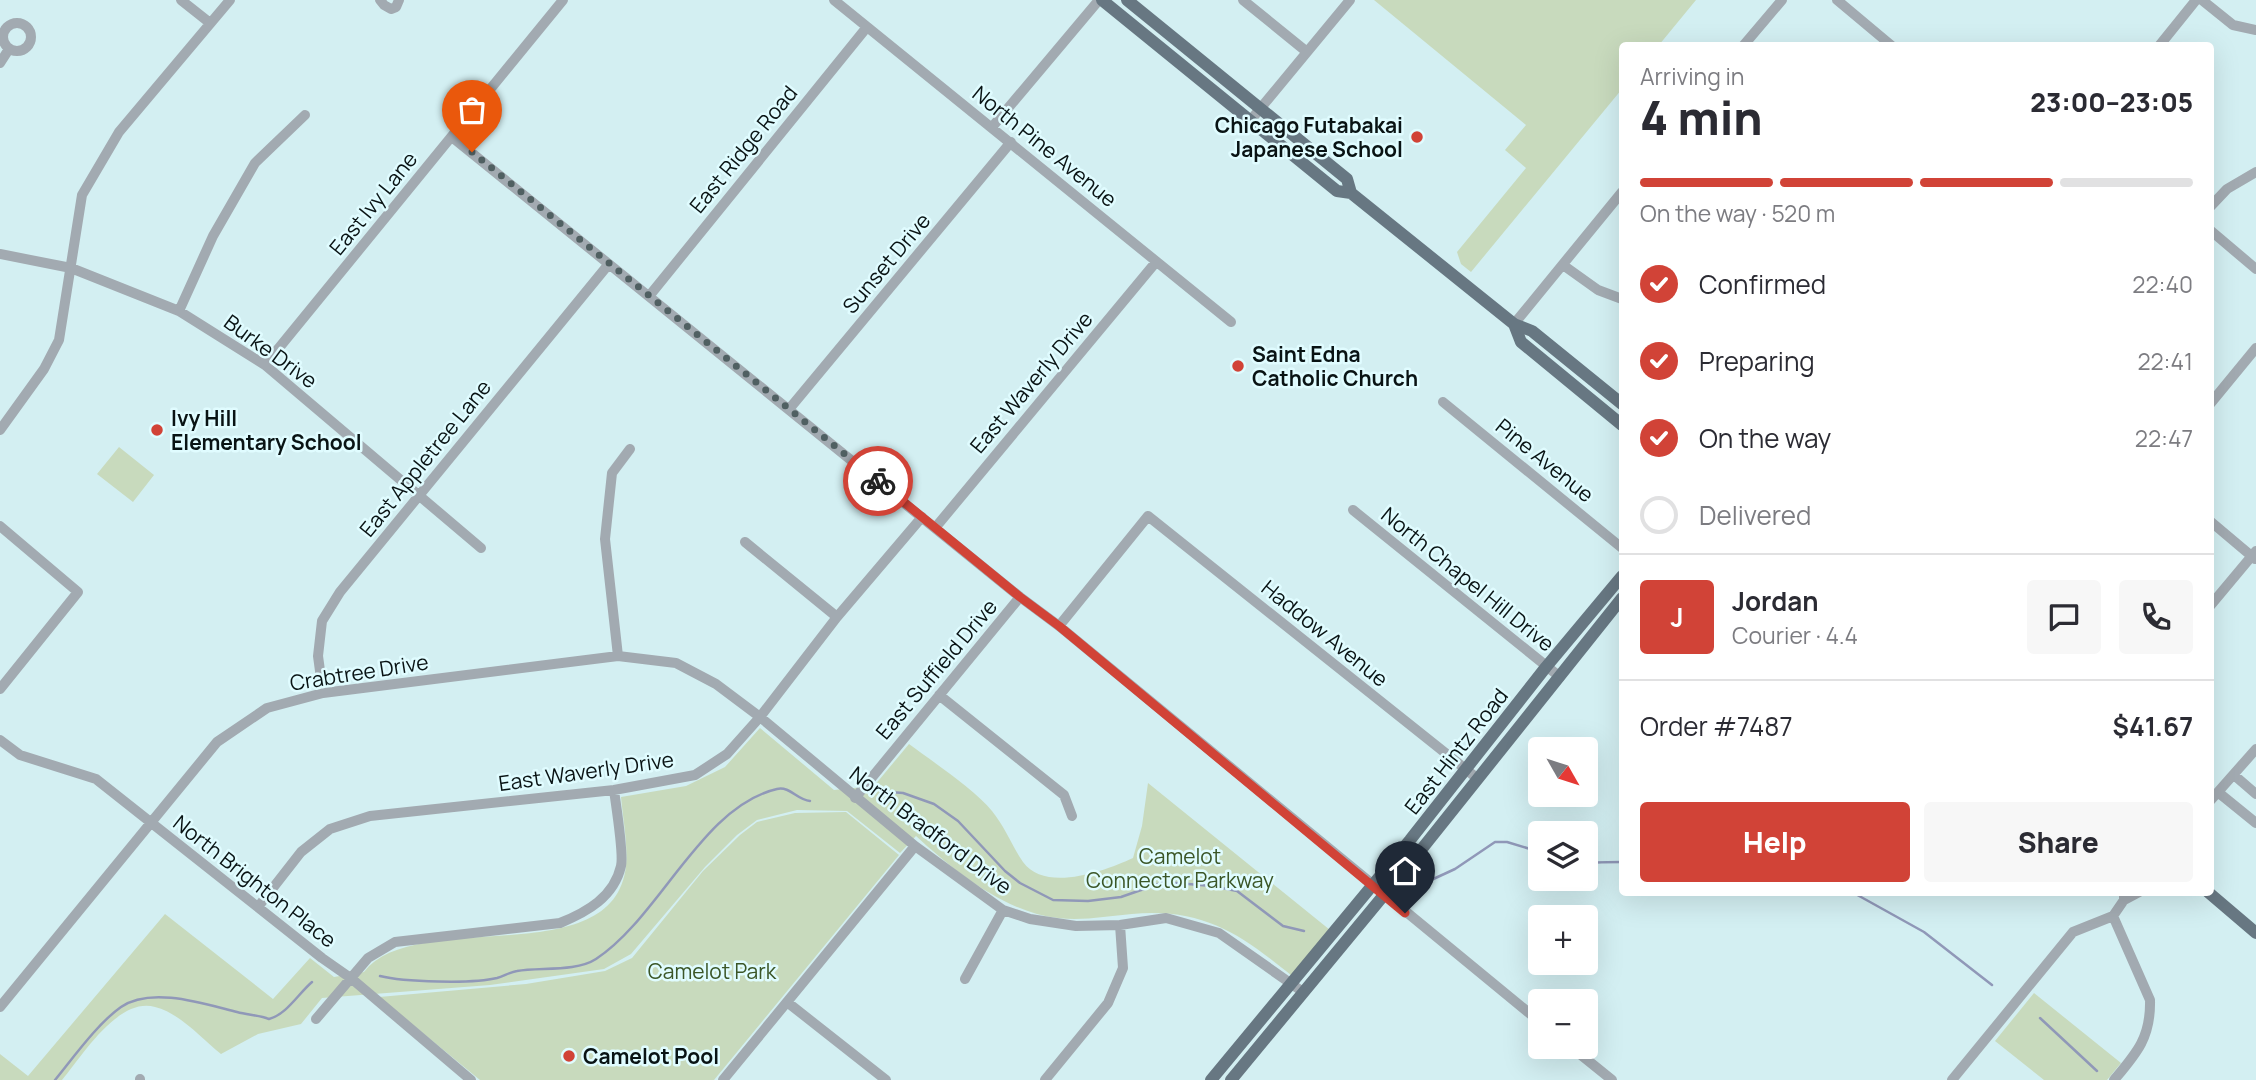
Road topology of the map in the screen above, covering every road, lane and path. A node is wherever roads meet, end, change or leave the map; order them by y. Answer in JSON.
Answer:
{"nodes":[{"id":1,"x":181,"y":0,"type":"edge"},
{"id":2,"x":230,"y":0,"type":"edge"},
{"id":3,"x":380,"y":0,"type":"edge"},
{"id":4,"x":399,"y":0,"type":"edge"},
{"id":5,"x":563,"y":0,"type":"edge"},
{"id":6,"x":834,"y":0,"type":"edge"},
{"id":7,"x":1101,"y":0,"type":"edge"},
{"id":8,"x":1127,"y":0,"type":"edge"},
{"id":9,"x":1243,"y":0,"type":"edge"},
{"id":10,"x":1350,"y":0,"type":"edge"},
{"id":11,"x":1782,"y":0,"type":"edge"},
{"id":12,"x":1837,"y":0,"type":"edge"},
{"id":13,"x":2196,"y":0,"type":"edge"},
{"id":14,"x":2202,"y":0,"type":"edge"},
{"id":15,"x":210,"y":23,"type":"junction"},
{"id":16,"x":867,"y":27,"type":"junction"},
{"id":17,"x":2256,"y":30,"type":"edge"},
{"id":18,"x":1746,"y":42,"type":"edge"},
{"id":19,"x":1887,"y":42,"type":"edge"},
{"id":20,"x":2162,"y":42,"type":"edge"},
{"id":21,"x":9,"y":49,"type":"dead end"},
{"id":22,"x":1307,"y":52,"type":"junction"},
{"id":23,"x":0,"y":63,"type":"edge"},
{"id":24,"x":1260,"y":109,"type":"junction"},
{"id":25,"x":305,"y":115,"type":"dead end"},
{"id":26,"x":1250,"y":121,"type":"junction"},
{"id":27,"x":993,"y":127,"type":"junction"},
{"id":28,"x":452,"y":137,"type":"junction"},
{"id":29,"x":1011,"y":142,"type":"junction"},
{"id":30,"x":2256,"y":172,"type":"edge"},
{"id":31,"x":1351,"y":193,"type":"junction"},
{"id":32,"x":1619,"y":196,"type":"edge"},
{"id":33,"x":2214,"y":203,"type":"edge"},
{"id":34,"x":2214,"y":233,"type":"edge"},
{"id":35,"x":0,"y":254,"type":"edge"},
{"id":36,"x":1156,"y":262,"type":"junction"},
{"id":37,"x":608,"y":265,"type":"junction"},
{"id":38,"x":1563,"y":265,"type":"junction"},
{"id":39,"x":71,"y":268,"type":"junction"},
{"id":40,"x":2256,"y":269,"type":"edge"},
{"id":41,"x":650,"y":295,"type":"junction"},
{"id":42,"x":1619,"y":298,"type":"edge"},
{"id":43,"x":179,"y":310,"type":"junction"},
{"id":44,"x":1231,"y":321,"type":"dead end"},
{"id":45,"x":1514,"y":324,"type":"junction"},
{"id":46,"x":2256,"y":348,"type":"edge"},
{"id":47,"x":265,"y":365,"type":"junction"},
{"id":48,"x":2214,"y":399,"type":"edge"},
{"id":49,"x":1443,"y":401,"type":"dead end"},
{"id":50,"x":1619,"y":402,"type":"edge"},
{"id":51,"x":790,"y":408,"type":"junction"},
{"id":52,"x":1619,"y":423,"type":"edge"},
{"id":53,"x":0,"y":430,"type":"edge"},
{"id":54,"x":630,"y":449,"type":"dead end"},
{"id":55,"x":419,"y":496,"type":"junction"},
{"id":56,"x":1353,"y":510,"type":"dead end"},
{"id":57,"x":922,"y":517,"type":"junction"},
{"id":58,"x":2214,"y":524,"type":"edge"},
{"id":59,"x":0,"y":526,"type":"edge"},
{"id":60,"x":935,"y":528,"type":"junction"},
{"id":61,"x":745,"y":542,"type":"dead end"},
{"id":62,"x":1619,"y":546,"type":"edge"},
{"id":63,"x":481,"y":548,"type":"dead end"},
{"id":64,"x":2255,"y":556,"type":"edge"},
{"id":65,"x":1619,"y":580,"type":"edge"},
{"id":66,"x":1020,"y":597,"type":"junction"},
{"id":67,"x":1619,"y":602,"type":"edge"},
{"id":68,"x":2214,"y":602,"type":"edge"},
{"id":69,"x":837,"y":617,"type":"junction"},
{"id":70,"x":1059,"y":626,"type":"junction"},
{"id":71,"x":618,"y":656,"type":"junction"},
{"id":72,"x":1546,"y":667,"type":"junction"},
{"id":73,"x":1560,"y":677,"type":"junction"},
{"id":74,"x":0,"y":689,"type":"edge"},
{"id":75,"x":323,"y":693,"type":"junction"},
{"id":76,"x":940,"y":695,"type":"junction"},
{"id":77,"x":760,"y":717,"type":"junction"},
{"id":78,"x":0,"y":740,"type":"edge"},
{"id":79,"x":2256,"y":749,"type":"edge"},
{"id":80,"x":1465,"y":769,"type":"junction"},
{"id":81,"x":2234,"y":775,"type":"junction"},
{"id":82,"x":1478,"y":779,"type":"junction"},
{"id":83,"x":614,"y":790,"type":"junction"},
{"id":84,"x":2219,"y":793,"type":"junction"},
{"id":85,"x":2256,"y":794,"type":"edge"},
{"id":86,"x":2214,"y":797,"type":"edge"},
{"id":87,"x":855,"y":798,"type":"junction"},
{"id":88,"x":1072,"y":816,"type":"dead end"},
{"id":89,"x":2256,"y":823,"type":"edge"},
{"id":90,"x":152,"y":824,"type":"junction"},
{"id":91,"x":915,"y":846,"type":"junction"},
{"id":92,"x":1372,"y":886,"type":"junction"},
{"id":93,"x":1384,"y":895,"type":"junction"},
{"id":94,"x":2124,"y":896,"type":"edge"},
{"id":95,"x":2213,"y":896,"type":"edge"},
{"id":96,"x":258,"y":907,"type":"junction"},
{"id":97,"x":1003,"y":910,"type":"junction"},
{"id":98,"x":2113,"y":916,"type":"junction"},
{"id":99,"x":1121,"y":925,"type":"junction"},
{"id":100,"x":2256,"y":933,"type":"edge"},
{"id":101,"x":352,"y":979,"type":"junction"},
{"id":102,"x":965,"y":979,"type":"dead end"},
{"id":103,"x":1291,"y":983,"type":"junction"},
{"id":104,"x":1303,"y":992,"type":"junction"},
{"id":105,"x":787,"y":1002,"type":"junction"},
{"id":106,"x":0,"y":1007,"type":"edge"},
{"id":107,"x":1528,"y":1012,"type":"edge"},
{"id":108,"x":316,"y":1019,"type":"dead end"},
{"id":109,"x":1586,"y":1059,"type":"edge"},
{"id":110,"x":471,"y":1080,"type":"edge"},
{"id":111,"x":723,"y":1080,"type":"edge"},
{"id":112,"x":886,"y":1080,"type":"edge"},
{"id":113,"x":1045,"y":1080,"type":"edge"},
{"id":114,"x":1211,"y":1080,"type":"edge"},
{"id":115,"x":1231,"y":1080,"type":"edge"},
{"id":116,"x":1612,"y":1080,"type":"edge"},
{"id":117,"x":1952,"y":1080,"type":"edge"},
{"id":118,"x":2115,"y":1080,"type":"edge"}],
"edges":[{"from":1,"to":15,"type":"street"},
{"from":2,"to":15,"type":"street"},
{"from":3,"to":4,"type":"street"},
{"from":5,"to":28,"type":"street","name":"East Ivy Lane"},
{"from":6,"to":16,"type":"street","name":"North Pine Avenue"},
{"from":7,"to":26,"type":"main road"},
{"from":7,"to":27,"type":"street"},
{"from":8,"to":24,"type":"main road"},
{"from":9,"to":22,"type":"street"},
{"from":10,"to":22,"type":"street"},
{"from":11,"to":18,"type":"street"},
{"from":12,"to":19,"type":"street"},
{"from":13,"to":20,"type":"street"},
{"from":14,"to":17,"type":"street"},
{"from":15,"to":39,"type":"street"},
{"from":16,"to":27,"type":"street","name":"North Pine Avenue"},
{"from":16,"to":41,"type":"street","name":"East Ridge Road"},
{"from":21,"to":23,"type":"street"},
{"from":22,"to":24,"type":"street"},
{"from":24,"to":26,"type":"street"},
{"from":24,"to":31,"type":"main road"},
{"from":25,"to":43,"type":"street"},
{"from":26,"to":31,"type":"main road"},
{"from":27,"to":29,"type":"street","name":"North Pine Avenue"},
{"from":28,"to":37,"type":"street"},
{"from":28,"to":47,"type":"street","name":"East Ivy Lane"},
{"from":29,"to":36,"type":"street","name":"North Pine Avenue"},
{"from":29,"to":51,"type":"street","name":"Sunset Drive"},
{"from":30,"to":33,"type":"street"},
{"from":31,"to":45,"type":"main road"},
{"from":32,"to":38,"type":"street"},
{"from":34,"to":40,"type":"street"},
{"from":35,"to":39,"type":"street","name":"Burke Drive"},
{"from":36,"to":44,"type":"street","name":"North Pine Avenue"},
{"from":36,"to":60,"type":"street","name":"East Waverly Drive"},
{"from":37,"to":41,"type":"street"},
{"from":37,"to":55,"type":"street","name":"East Appletree Lane"},
{"from":38,"to":42,"type":"street"},
{"from":38,"to":45,"type":"street"},
{"from":39,"to":43,"type":"street","name":"Burke Drive"},
{"from":39,"to":53,"type":"street"},
{"from":41,"to":51,"type":"street"},
{"from":43,"to":47,"type":"street","name":"Burke Drive"},
{"from":45,"to":50,"type":"main road"},
{"from":45,"to":52,"type":"main road"},
{"from":46,"to":48,"type":"street"},
{"from":47,"to":55,"type":"street","name":"Burke Drive"},
{"from":49,"to":62,"type":"street","name":"Pine Avenue"},
{"from":51,"to":57,"type":"street"},
{"from":54,"to":71,"type":"street"},
{"from":55,"to":63,"type":"street","name":"Burke Drive"},
{"from":55,"to":75,"type":"street","name":"East Appletree Lane"},
{"from":56,"to":72,"type":"street","name":"North Chapel Hill Drive"},
{"from":57,"to":60,"type":"street"},
{"from":57,"to":69,"type":"street","name":"East Waverly Drive"},
{"from":58,"to":64,"type":"street"},
{"from":59,"to":74,"type":"street"},
{"from":60,"to":66,"type":"street"},
{"from":61,"to":69,"type":"street"},
{"from":64,"to":68,"type":"street"},
{"from":65,"to":72,"type":"main road","name":"East Hintz Road"},
{"from":66,"to":70,"type":"street"},
{"from":66,"to":76,"type":"street","name":"East Suffield Drive"},
{"from":67,"to":73,"type":"main road","name":"East Hintz Road"},
{"from":69,"to":77,"type":"street","name":"East Waverly Drive"},
{"from":70,"to":80,"type":"street","name":"Haddow Avenue"},
{"from":70,"to":92,"type":"street"},
{"from":71,"to":75,"type":"street","name":"Crabtree Drive"},
{"from":71,"to":77,"type":"street","name":"Crabtree Drive"},
{"from":72,"to":73,"type":"street","name":"North Chapel Hill Drive"},
{"from":72,"to":80,"type":"main road","name":"East Hintz Road"},
{"from":73,"to":82,"type":"main road","name":"East Hintz Road"},
{"from":75,"to":90,"type":"street","name":"Crabtree Drive"},
{"from":76,"to":87,"type":"street","name":"East Suffield Drive"},
{"from":76,"to":88,"type":"street"},
{"from":77,"to":83,"type":"street","name":"East Waverly Drive"},
{"from":77,"to":87,"type":"street","name":"North Bradford Drive"},
{"from":78,"to":90,"type":"street","name":"North Brighton Place"},
{"from":79,"to":81,"type":"street"},
{"from":80,"to":82,"type":"street","name":"Haddow Avenue"},
{"from":80,"to":92,"type":"main road","name":"East Hintz Road"},
{"from":81,"to":84,"type":"street"},
{"from":81,"to":85,"type":"street"},
{"from":82,"to":93,"type":"main road","name":"East Hintz Road"},
{"from":83,"to":96,"type":"street","name":"East Waverly Drive"},
{"from":83,"to":101,"type":"street"},
{"from":84,"to":86,"type":"street"},
{"from":84,"to":89,"type":"street"},
{"from":87,"to":91,"type":"street","name":"North Bradford Drive"},
{"from":90,"to":96,"type":"street","name":"North Brighton Place"},
{"from":90,"to":106,"type":"street","name":"Crabtree Drive"},
{"from":91,"to":97,"type":"street","name":"North Bradford Drive"},
{"from":91,"to":105,"type":"street"},
{"from":92,"to":93,"type":"street"},
{"from":92,"to":103,"type":"main road","name":"East Hintz Road"},
{"from":93,"to":104,"type":"main road","name":"East Hintz Road"},
{"from":93,"to":107,"type":"street"},
{"from":94,"to":98,"type":"street"},
{"from":95,"to":100,"type":"main road"},
{"from":96,"to":101,"type":"street","name":"North Brighton Place"},
{"from":97,"to":99,"type":"street","name":"North Bradford Drive"},
{"from":97,"to":102,"type":"street"},
{"from":98,"to":117,"type":"street"},
{"from":98,"to":118,"type":"street"},
{"from":99,"to":103,"type":"street","name":"North Bradford Drive"},
{"from":99,"to":113,"type":"street"},
{"from":101,"to":108,"type":"street"},
{"from":101,"to":110,"type":"street","name":"North Brighton Place"},
{"from":103,"to":104,"type":"street","name":"North Bradford Drive"},
{"from":103,"to":114,"type":"main road","name":"East Hintz Road"},
{"from":104,"to":115,"type":"main road","name":"East Hintz Road"},
{"from":105,"to":111,"type":"street"},
{"from":105,"to":112,"type":"street"},
{"from":109,"to":116,"type":"street"}]}
